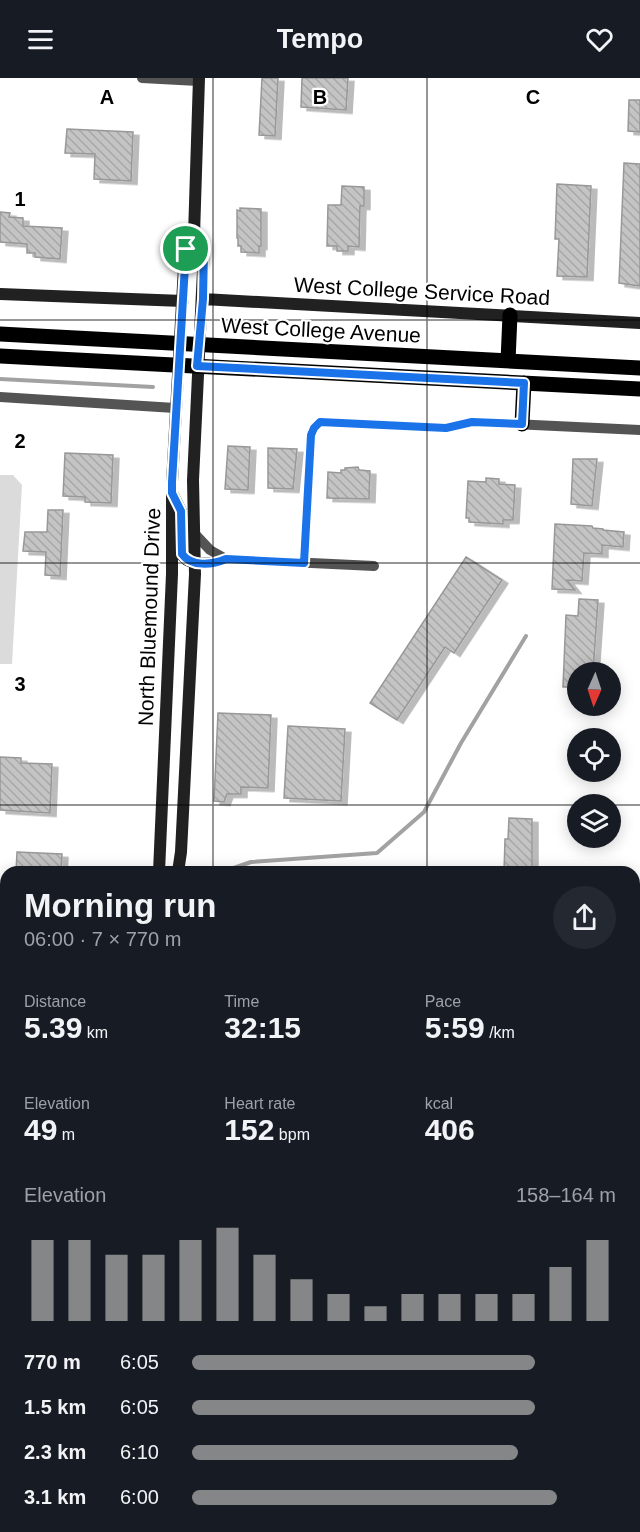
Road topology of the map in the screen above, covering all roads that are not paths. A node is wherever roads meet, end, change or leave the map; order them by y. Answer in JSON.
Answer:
{"nodes":[{"id":1,"x":142,"y":78,"type":"edge"},
{"id":2,"x":199,"y":80,"type":"edge"},
{"id":3,"x":194,"y":235,"type":"junction"},
{"id":4,"x":0,"y":294,"type":"edge"},
{"id":5,"x":203,"y":299,"type":"junction"},
{"id":6,"x":183,"y":301,"type":"junction"},
{"id":7,"x":510,"y":315,"type":"junction"},
{"id":8,"x":640,"y":323,"type":"edge"},
{"id":9,"x":0,"y":334,"type":"edge"},
{"id":10,"x":179,"y":344,"type":"junction"},
{"id":11,"x":199,"y":345,"type":"junction"},
{"id":12,"x":0,"y":356,"type":"edge"},
{"id":13,"x":508,"y":360,"type":"junction"},
{"id":14,"x":178,"y":364,"type":"junction"},
{"id":15,"x":197,"y":366,"type":"junction"},
{"id":16,"x":640,"y":368,"type":"edge"},
{"id":17,"x":524,"y":383,"type":"junction"},
{"id":18,"x":640,"y":389,"type":"edge"},
{"id":19,"x":0,"y":397,"type":"edge"},
{"id":20,"x":175,"y":408,"type":"junction"},
{"id":21,"x":522,"y":424,"type":"junction"},
{"id":22,"x":640,"y":430,"type":"edge"},
{"id":23,"x":172,"y":493,"type":"junction"},
{"id":24,"x":194,"y":533,"type":"junction"},
{"id":25,"x":226,"y":559,"type":"junction"},
{"id":26,"x":194,"y":563,"type":"junction"},
{"id":27,"x":304,"y":563,"type":"junction"},
{"id":28,"x":374,"y":566,"type":"dead end"},
{"id":29,"x":159,"y":866,"type":"edge"},
{"id":30,"x":179,"y":866,"type":"edge"}],
"edges":[{"from":1,"to":2,"type":"street"},
{"from":2,"to":3,"type":"main road"},
{"from":3,"to":5,"type":"main road","name":"North Bluemound Drive"},
{"from":3,"to":6,"type":"main road","name":"North Bluemound Drive"},
{"from":4,"to":6,"type":"main road"},
{"from":5,"to":7,"type":"main road","name":"West College Service Road"},
{"from":5,"to":11,"type":"main road","name":"North Bluemound Drive"},
{"from":6,"to":10,"type":"main road","name":"North Bluemound Drive"},
{"from":7,"to":8,"type":"main road","name":"West College Service Road"},
{"from":7,"to":13,"type":"main road"},
{"from":9,"to":10,"type":"main road","name":"West College Avenue"},
{"from":10,"to":11,"type":"main road","name":"West College Avenue"},
{"from":10,"to":14,"type":"main road","name":"North Bluemound Drive"},
{"from":11,"to":13,"type":"main road","name":"West College Avenue"},
{"from":11,"to":15,"type":"main road","name":"North Bluemound Drive"},
{"from":12,"to":14,"type":"main road","name":"West College Avenue"},
{"from":13,"to":16,"type":"main road","name":"West College Avenue"},
{"from":14,"to":15,"type":"main road","name":"West College Avenue"},
{"from":14,"to":20,"type":"main road","name":"North Bluemound Drive"},
{"from":15,"to":17,"type":"main road","name":"West College Avenue"},
{"from":15,"to":24,"type":"main road","name":"North Bluemound Drive"},
{"from":17,"to":18,"type":"main road","name":"West College Avenue"},
{"from":17,"to":21,"type":"main road"},
{"from":19,"to":20,"type":"street"},
{"from":20,"to":23,"type":"main road","name":"North Bluemound Drive"},
{"from":21,"to":22,"type":"street"},
{"from":21,"to":27,"type":"street"},
{"from":23,"to":26,"type":"main road"},
{"from":23,"to":29,"type":"main road","name":"North Bluemound Drive"},
{"from":24,"to":25,"type":"street"},
{"from":24,"to":26,"type":"main road","name":"North Bluemound Drive"},
{"from":25,"to":26,"type":"street"},
{"from":25,"to":27,"type":"street"},
{"from":26,"to":30,"type":"main road","name":"North Bluemound Drive"},
{"from":27,"to":28,"type":"street"}]}
